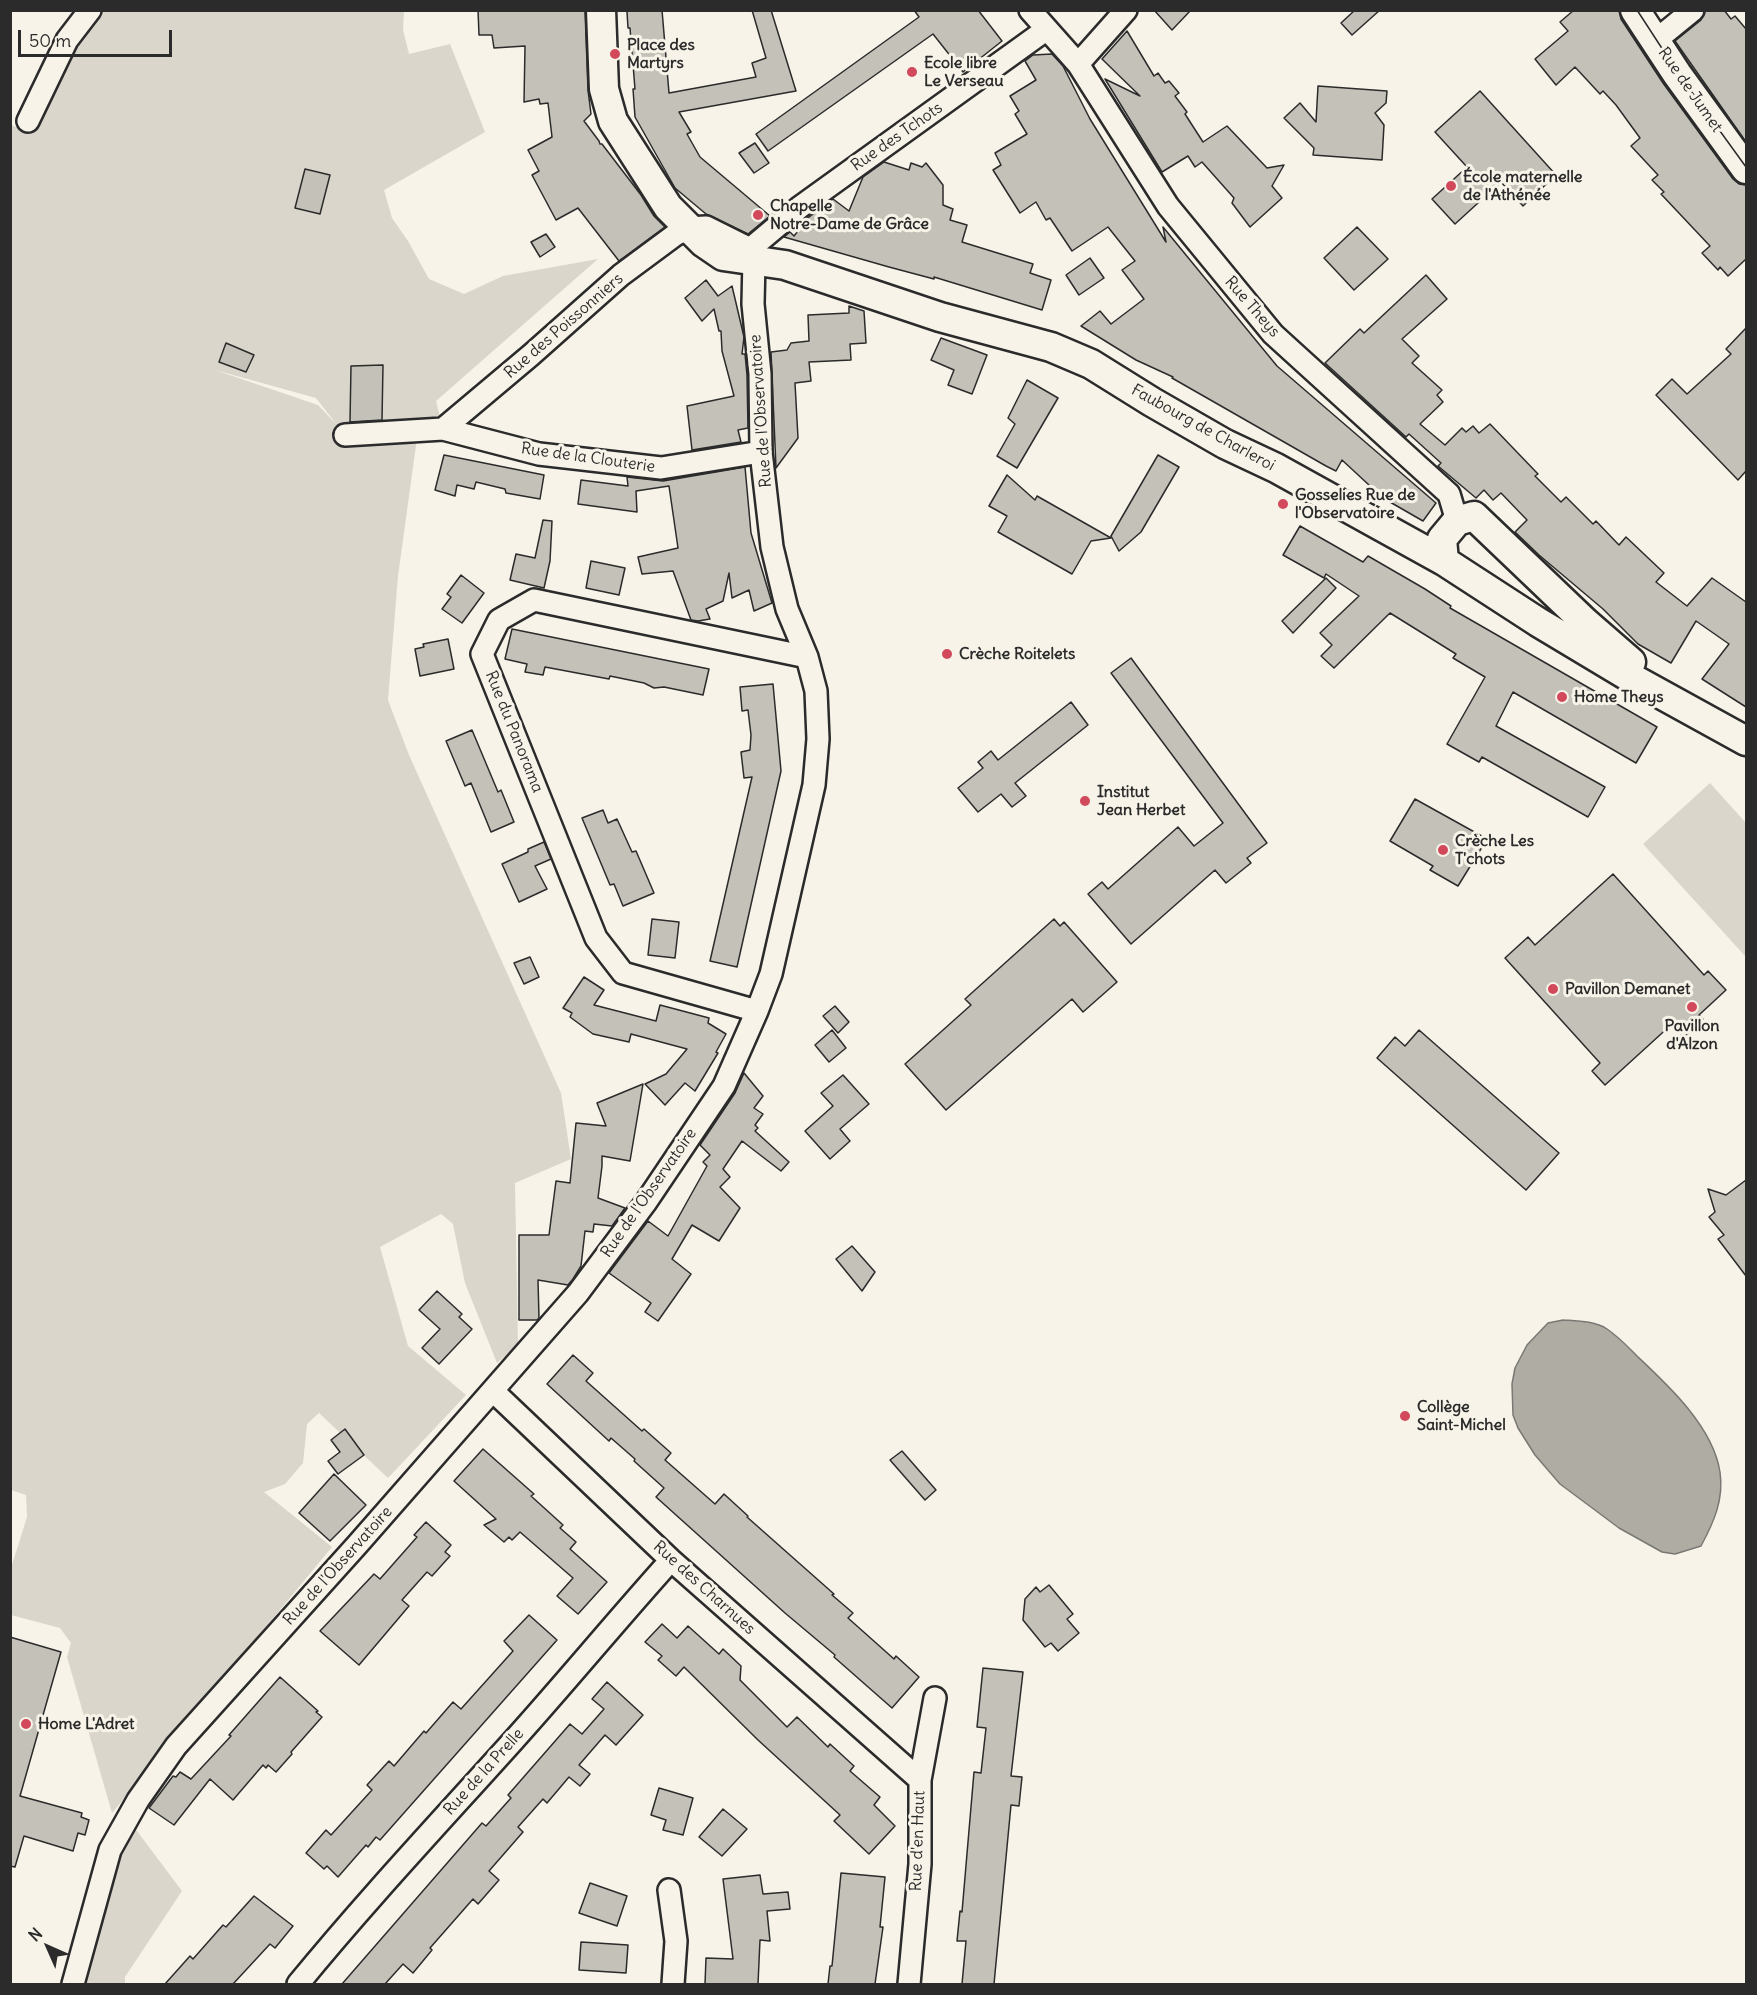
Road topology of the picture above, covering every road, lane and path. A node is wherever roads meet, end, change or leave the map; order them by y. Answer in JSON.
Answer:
{"nodes":[{"id":1,"x":90,"y":10,"type":"edge"},
{"id":2,"x":601,"y":10,"type":"edge"},
{"id":3,"x":1029,"y":10,"type":"edge"},
{"id":4,"x":1126,"y":10,"type":"edge"},
{"id":5,"x":1635,"y":10,"type":"edge"},
{"id":6,"x":1694,"y":10,"type":"edge"},
{"id":7,"x":1047,"y":29,"type":"junction"},
{"id":8,"x":1655,"y":41,"type":"junction"},
{"id":9,"x":1078,"y":64,"type":"junction"},
{"id":10,"x":28,"y":121,"type":"dead end"},
{"id":11,"x":1746,"y":169,"type":"edge"},
{"id":12,"x":688,"y":228,"type":"junction"},
{"id":13,"x":752,"y":254,"type":"junction"},
{"id":14,"x":443,"y":429,"type":"junction"},
{"id":15,"x":345,"y":435,"type":"dead end"},
{"id":16,"x":761,"y":452,"type":"junction"},
{"id":17,"x":1441,"y":542,"type":"junction"},
{"id":18,"x":1521,"y":560,"type":"junction"},
{"id":19,"x":1493,"y":592,"type":"junction"},
{"id":20,"x":807,"y":657,"type":"junction"},
{"id":21,"x":1746,"y":728,"type":"edge"},
{"id":22,"x":1746,"y":741,"type":"edge"},
{"id":23,"x":757,"y":1011,"type":"junction"},
{"id":24,"x":493,"y":1391,"type":"junction"},
{"id":25,"x":671,"y":1560,"type":"junction"},
{"id":26,"x":935,"y":1698,"type":"dead end"},
{"id":27,"x":920,"y":1780,"type":"junction"},
{"id":28,"x":669,"y":1890,"type":"dead end"},
{"id":29,"x":73,"y":1984,"type":"edge"},
{"id":30,"x":298,"y":1984,"type":"edge"},
{"id":31,"x":673,"y":1984,"type":"edge"},
{"id":32,"x":909,"y":1984,"type":"edge"}],
"edges":[{"from":1,"to":10,"type":"street"},
{"from":2,"to":12,"type":"main road","name":"Faubourg de Charleroi"},
{"from":3,"to":7,"type":"street","name":"Rue Theys"},
{"from":4,"to":9,"type":"street"},
{"from":5,"to":8,"type":"main road","name":"Rue de Jumet"},
{"from":6,"to":8,"type":"street"},
{"from":7,"to":9,"type":"street","name":"Rue Theys"},
{"from":7,"to":13,"type":"street","name":"Rue des Tchots"},
{"from":8,"to":11,"type":"main road","name":"Rue de Jumet"},
{"from":9,"to":17,"type":"street","name":"Rue Theys"},
{"from":12,"to":13,"type":"main road","name":"Faubourg de Charleroi"},
{"from":12,"to":14,"type":"street","name":"Rue des Poissonniers"},
{"from":13,"to":16,"type":"street","name":"Rue de l'Observatoire"},
{"from":13,"to":17,"type":"main road","name":"Faubourg de Charleroi"},
{"from":14,"to":15,"type":"street","name":"Rue de la Clouterie"},
{"from":14,"to":16,"type":"street","name":"Rue de la Clouterie"},
{"from":16,"to":20,"type":"street","name":"Rue de l'Observatoire"},
{"from":17,"to":18,"type":"main road"},
{"from":17,"to":19,"type":"main road","name":"Faubourg de Charleroi"},
{"from":18,"to":19,"type":"main road"},
{"from":18,"to":21,"type":"main road"},
{"from":19,"to":22,"type":"main road","name":"Faubourg de Charleroi"},
{"from":20,"to":23,"type":"street","name":"Rue de l'Observatoire"},
{"from":20,"to":23,"type":"street","name":"Rue du Panorama"},
{"from":23,"to":24,"type":"street","name":"Rue de l'Observatoire"},
{"from":24,"to":25,"type":"street","name":"Rue des Charnues"},
{"from":24,"to":29,"type":"street","name":"Rue de l'Observatoire"},
{"from":25,"to":27,"type":"street","name":"Rue des Charnues"},
{"from":25,"to":30,"type":"street","name":"Rue de la Prelle"},
{"from":26,"to":27,"type":"street","name":"Rue d'en Haut"},
{"from":27,"to":32,"type":"street","name":"Rue d'en Haut"},
{"from":28,"to":31,"type":"street"}]}
